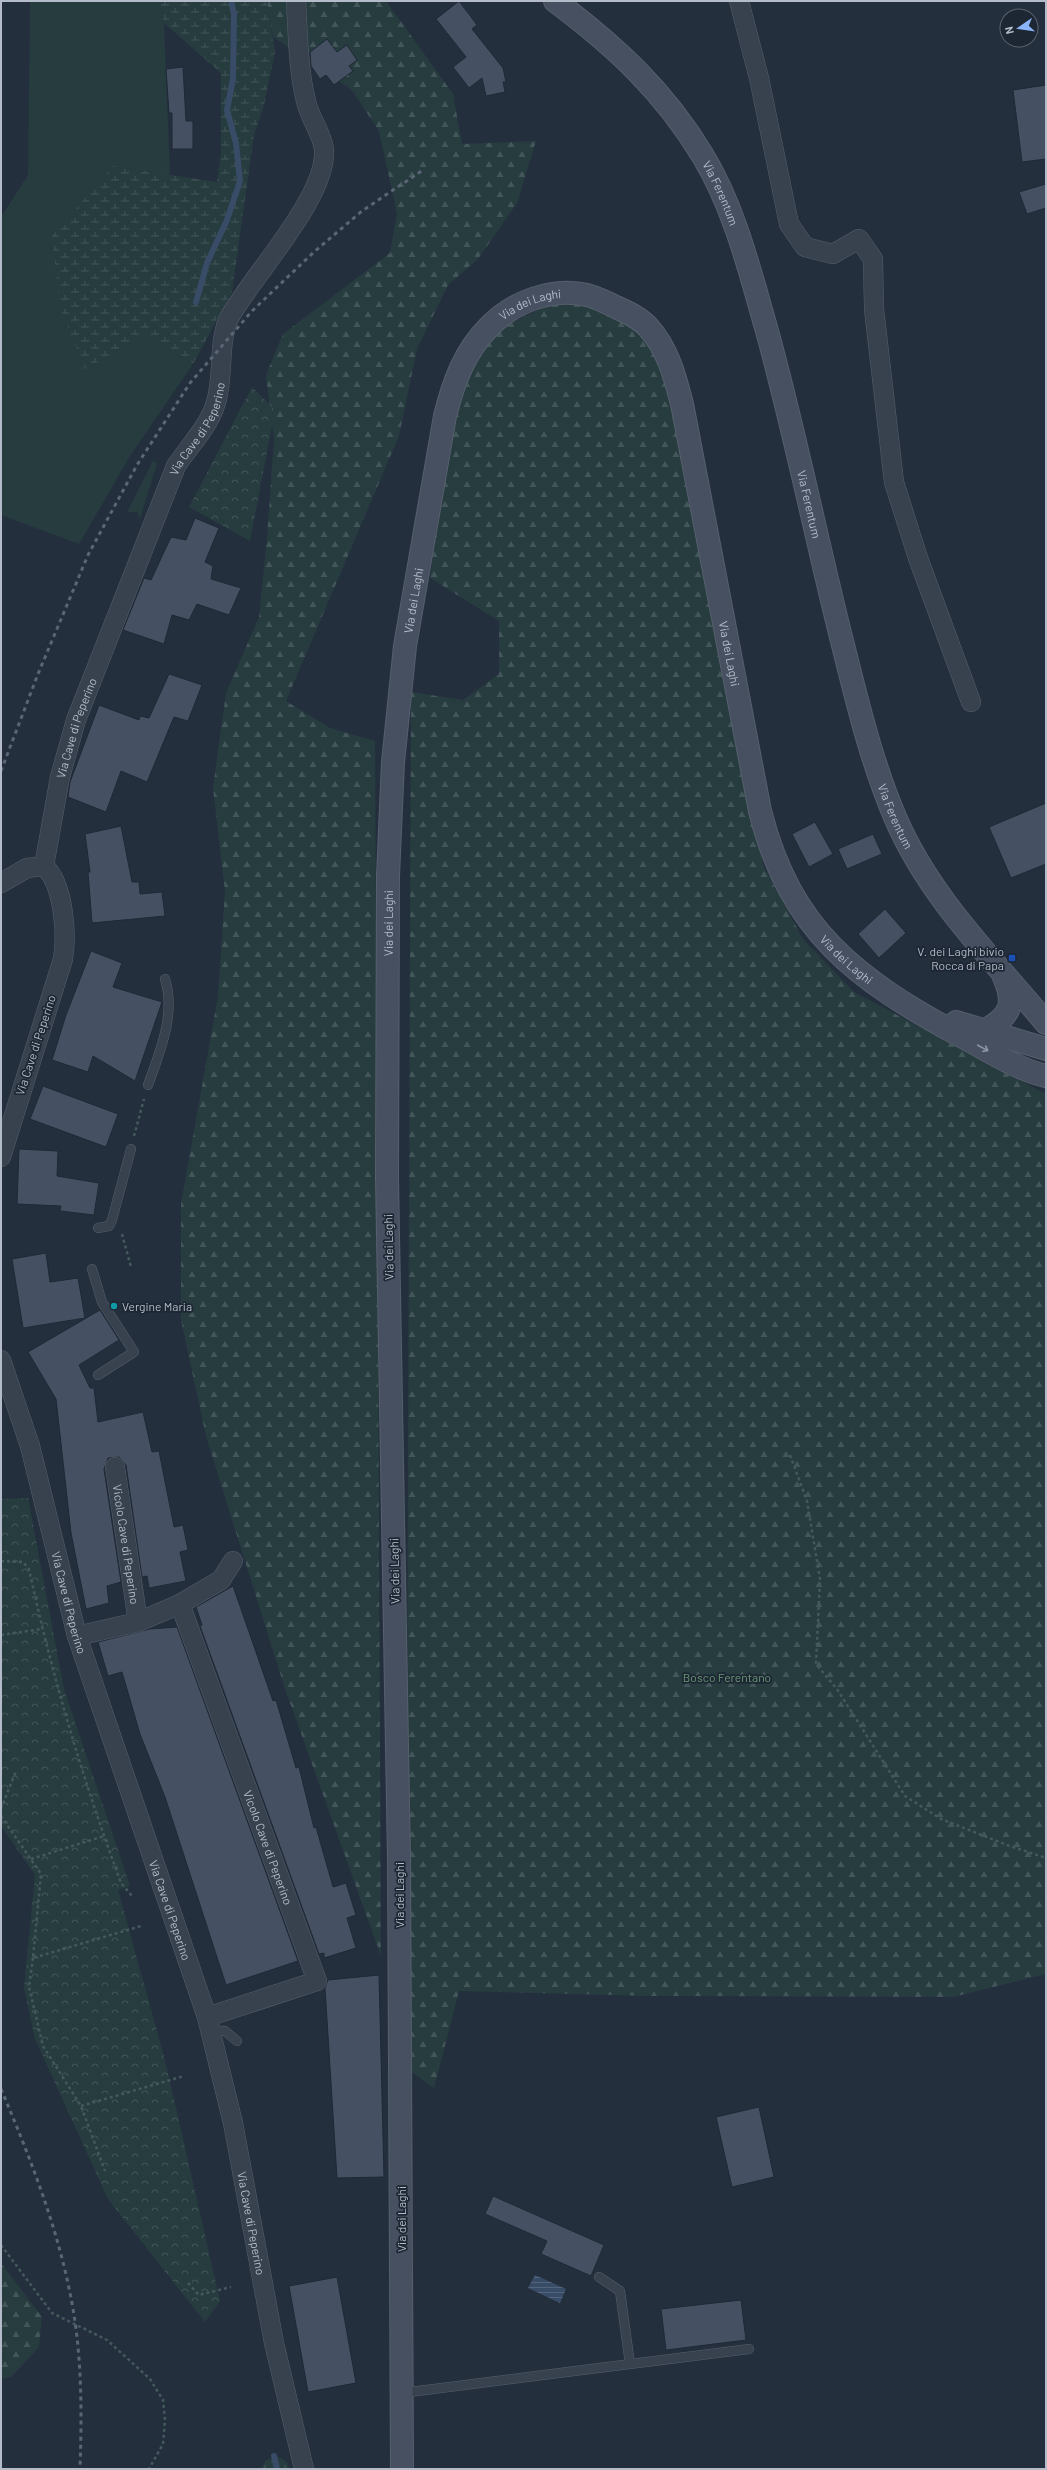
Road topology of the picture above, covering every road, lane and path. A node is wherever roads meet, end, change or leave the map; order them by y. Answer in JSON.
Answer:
{"nodes":[{"id":1,"x":296,"y":1,"type":"edge"},
{"id":2,"x":555,"y":1,"type":"edge"},
{"id":3,"x":739,"y":1,"type":"edge"},
{"id":4,"x":971,"y":702,"type":"dead end"},
{"id":5,"x":44,"y":866,"type":"junction"},
{"id":6,"x":1,"y":883,"type":"edge"},
{"id":7,"x":1003,"y":974,"type":"junction"},
{"id":8,"x":165,"y":979,"type":"dead end"},
{"id":9,"x":913,"y":1008,"type":"junction"},
{"id":10,"x":1042,"y":1015,"type":"edge"},
{"id":11,"x":984,"y":1031,"type":"junction"},
{"id":12,"x":1046,"y":1049,"type":"edge"},
{"id":13,"x":1042,"y":1076,"type":"edge"},
{"id":14,"x":148,"y":1084,"type":"joint"},
{"id":15,"x":131,"y":1149,"type":"joint"},
{"id":16,"x":1,"y":1157,"type":"edge"},
{"id":17,"x":109,"y":1226,"type":"junction"},
{"id":18,"x":98,"y":1228,"type":"dead end"},
{"id":19,"x":131,"y":1267,"type":"dead end"},
{"id":20,"x":92,"y":1269,"type":"dead end"},
{"id":21,"x":1,"y":1360,"type":"edge"},
{"id":22,"x":98,"y":1375,"type":"dead end"},
{"id":23,"x":790,"y":1455,"type":"dead end"},
{"id":24,"x":115,"y":1467,"type":"dead end"},
{"id":25,"x":1,"y":1561,"type":"edge"},
{"id":26,"x":233,"y":1561,"type":"dead end"},
{"id":27,"x":180,"y":1604,"type":"junction"},
{"id":28,"x":138,"y":1622,"type":"junction"},
{"id":29,"x":42,"y":1629,"type":"junction"},
{"id":30,"x":1,"y":1635,"type":"edge"},
{"id":31,"x":77,"y":1636,"type":"junction"},
{"id":32,"x":68,"y":1723,"type":"junction"},
{"id":33,"x":63,"y":1725,"type":"dead end"},
{"id":34,"x":16,"y":1771,"type":"dead end"},
{"id":35,"x":1,"y":1809,"type":"edge"},
{"id":36,"x":1,"y":1816,"type":"edge"},
{"id":37,"x":104,"y":1836,"type":"junction"},
{"id":38,"x":1046,"y":1858,"type":"edge"},
{"id":39,"x":31,"y":1859,"type":"junction"},
{"id":40,"x":132,"y":1896,"type":"dead end"},
{"id":41,"x":141,"y":1926,"type":"dead end"},
{"id":42,"x":34,"y":1958,"type":"junction"},
{"id":43,"x":209,"y":2023,"type":"junction"},
{"id":44,"x":237,"y":2041,"type":"dead end"},
{"id":45,"x":184,"y":2076,"type":"dead end"},
{"id":46,"x":81,"y":2106,"type":"junction"},
{"id":47,"x":105,"y":2171,"type":"dead end"},
{"id":48,"x":1,"y":2245,"type":"edge"},
{"id":49,"x":599,"y":2278,"type":"dead end"},
{"id":50,"x":188,"y":2283,"type":"dead end"},
{"id":51,"x":231,"y":2287,"type":"dead end"},
{"id":52,"x":749,"y":2349,"type":"dead end"},
{"id":53,"x":630,"y":2364,"type":"junction"},
{"id":54,"x":402,"y":2393,"type":"junction"},
{"id":55,"x":149,"y":2469,"type":"edge"},
{"id":56,"x":304,"y":2469,"type":"edge"},
{"id":57,"x":402,"y":2469,"type":"edge"}],
"edges":[{"from":1,"to":5,"type":"street","name":"Via Cave di Peperino"},
{"from":2,"to":7,"type":"main road","name":"Via Ferentum"},
{"from":3,"to":4,"type":"street"},
{"from":5,"to":6,"type":"street"},
{"from":5,"to":16,"type":"street","name":"Via Cave di Peperino"},
{"from":7,"to":10,"type":"main road","name":"Via Ferentum"},
{"from":7,"to":11,"type":"main road"},
{"from":8,"to":14,"type":"lane"},
{"from":9,"to":11,"type":"main road","name":"Via dei Laghi"},
{"from":9,"to":13,"type":"main road","name":"Via dei Laghi","one_way":true},
{"from":9,"to":54,"type":"main road","name":"Via dei Laghi"},
{"from":11,"to":12,"type":"main road","name":"Via dei Laghi"},
{"from":14,"to":15,"type":"path"},
{"from":15,"to":17,"type":"lane"},
{"from":17,"to":18,"type":"lane"},
{"from":17,"to":19,"type":"path"},
{"from":20,"to":22,"type":"lane"},
{"from":21,"to":31,"type":"street","name":"Via Cave di Peperino"},
{"from":23,"to":38,"type":"path"},
{"from":24,"to":28,"type":"street","name":"Vicolo Cave di Peperino"},
{"from":25,"to":29,"type":"path"},
{"from":26,"to":27,"type":"street","name":"Vicolo Cave di Peperino"},
{"from":27,"to":28,"type":"street","name":"Vicolo Cave di Peperino"},
{"from":27,"to":43,"type":"street","name":"Vicolo Cave di Peperino"},
{"from":28,"to":31,"type":"street","name":"Vicolo Cave di Peperino"},
{"from":29,"to":30,"type":"path"},
{"from":29,"to":32,"type":"path"},
{"from":31,"to":43,"type":"street","name":"Via Cave di Peperino"},
{"from":32,"to":33,"type":"path"},
{"from":32,"to":37,"type":"path"},
{"from":34,"to":35,"type":"path"},
{"from":36,"to":39,"type":"path"},
{"from":37,"to":39,"type":"path"},
{"from":37,"to":40,"type":"path"},
{"from":39,"to":42,"type":"path"},
{"from":41,"to":42,"type":"path"},
{"from":42,"to":46,"type":"path"},
{"from":43,"to":44,"type":"lane"},
{"from":43,"to":56,"type":"street","name":"Via Cave di Peperino"},
{"from":45,"to":46,"type":"path"},
{"from":46,"to":47,"type":"path"},
{"from":48,"to":55,"type":"path"},
{"from":49,"to":53,"type":"lane"},
{"from":50,"to":51,"type":"path"},
{"from":52,"to":53,"type":"lane"},
{"from":53,"to":54,"type":"lane"},
{"from":54,"to":57,"type":"main road","name":"Via dei Laghi"}]}
